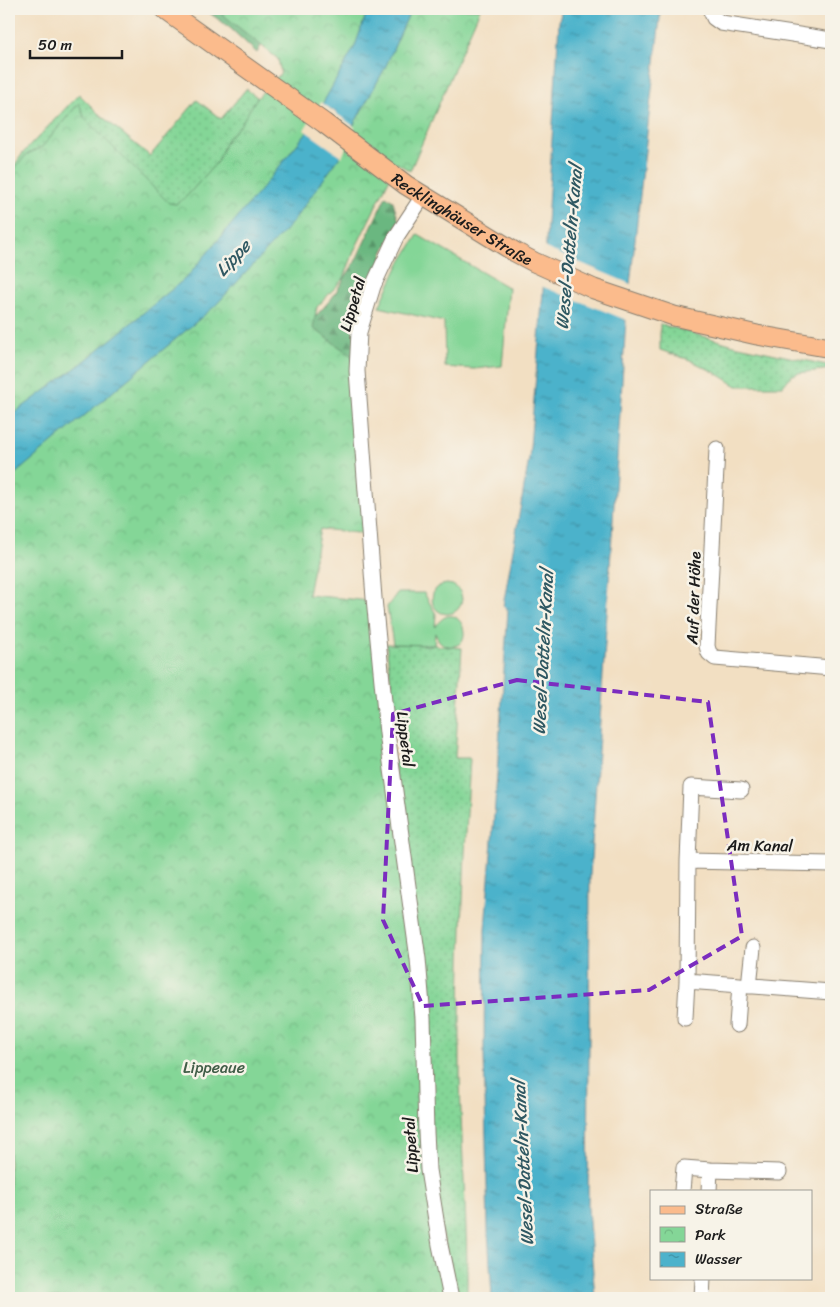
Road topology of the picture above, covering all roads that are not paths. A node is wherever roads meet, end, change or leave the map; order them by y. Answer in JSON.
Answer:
{"nodes":[{"id":1,"x":164,"y":9,"type":"edge"},
{"id":2,"x":710,"y":9,"type":"edge"},
{"id":3,"x":831,"y":40,"type":"edge"},
{"id":4,"x":423,"y":196,"type":"junction"},
{"id":5,"x":831,"y":348,"type":"edge"},
{"id":6,"x":718,"y":449,"type":"dead end"},
{"id":7,"x":831,"y":668,"type":"edge"},
{"id":8,"x":741,"y":790,"type":"dead end"},
{"id":9,"x":688,"y":861,"type":"junction"},
{"id":10,"x":831,"y":864,"type":"edge"},
{"id":11,"x":752,"y":948,"type":"dead end"},
{"id":12,"x":687,"y":981,"type":"junction"},
{"id":13,"x":744,"y":986,"type":"junction"},
{"id":14,"x":831,"y":992,"type":"edge"},
{"id":15,"x":685,"y":1018,"type":"dead end"},
{"id":16,"x":737,"y":1025,"type":"dead end"},
{"id":17,"x":710,"y":1170,"type":"junction"},
{"id":18,"x":779,"y":1172,"type":"dead end"},
{"id":19,"x":682,"y":1190,"type":"edge"},
{"id":20,"x":709,"y":1190,"type":"edge"},
{"id":21,"x":703,"y":1280,"type":"edge"},
{"id":22,"x":451,"y":1298,"type":"edge"},
{"id":23,"x":702,"y":1298,"type":"edge"}],
"edges":[{"from":1,"to":4,"type":"main road","name":"Recklinghäuser Straße"},
{"from":2,"to":3,"type":"street"},
{"from":4,"to":5,"type":"main road","name":"Recklinghäuser Straße"},
{"from":4,"to":22,"type":"street","name":"Lippetal"},
{"from":6,"to":7,"type":"street","name":"Auf der Höhe"},
{"from":8,"to":9,"type":"street"},
{"from":9,"to":10,"type":"street","name":"Am Kanal"},
{"from":9,"to":12,"type":"street"},
{"from":11,"to":13,"type":"street"},
{"from":12,"to":13,"type":"street"},
{"from":12,"to":15,"type":"street"},
{"from":13,"to":14,"type":"street"},
{"from":13,"to":16,"type":"street"},
{"from":17,"to":18,"type":"street"},
{"from":17,"to":19,"type":"street"},
{"from":17,"to":20,"type":"street"},
{"from":21,"to":23,"type":"street"}]}
